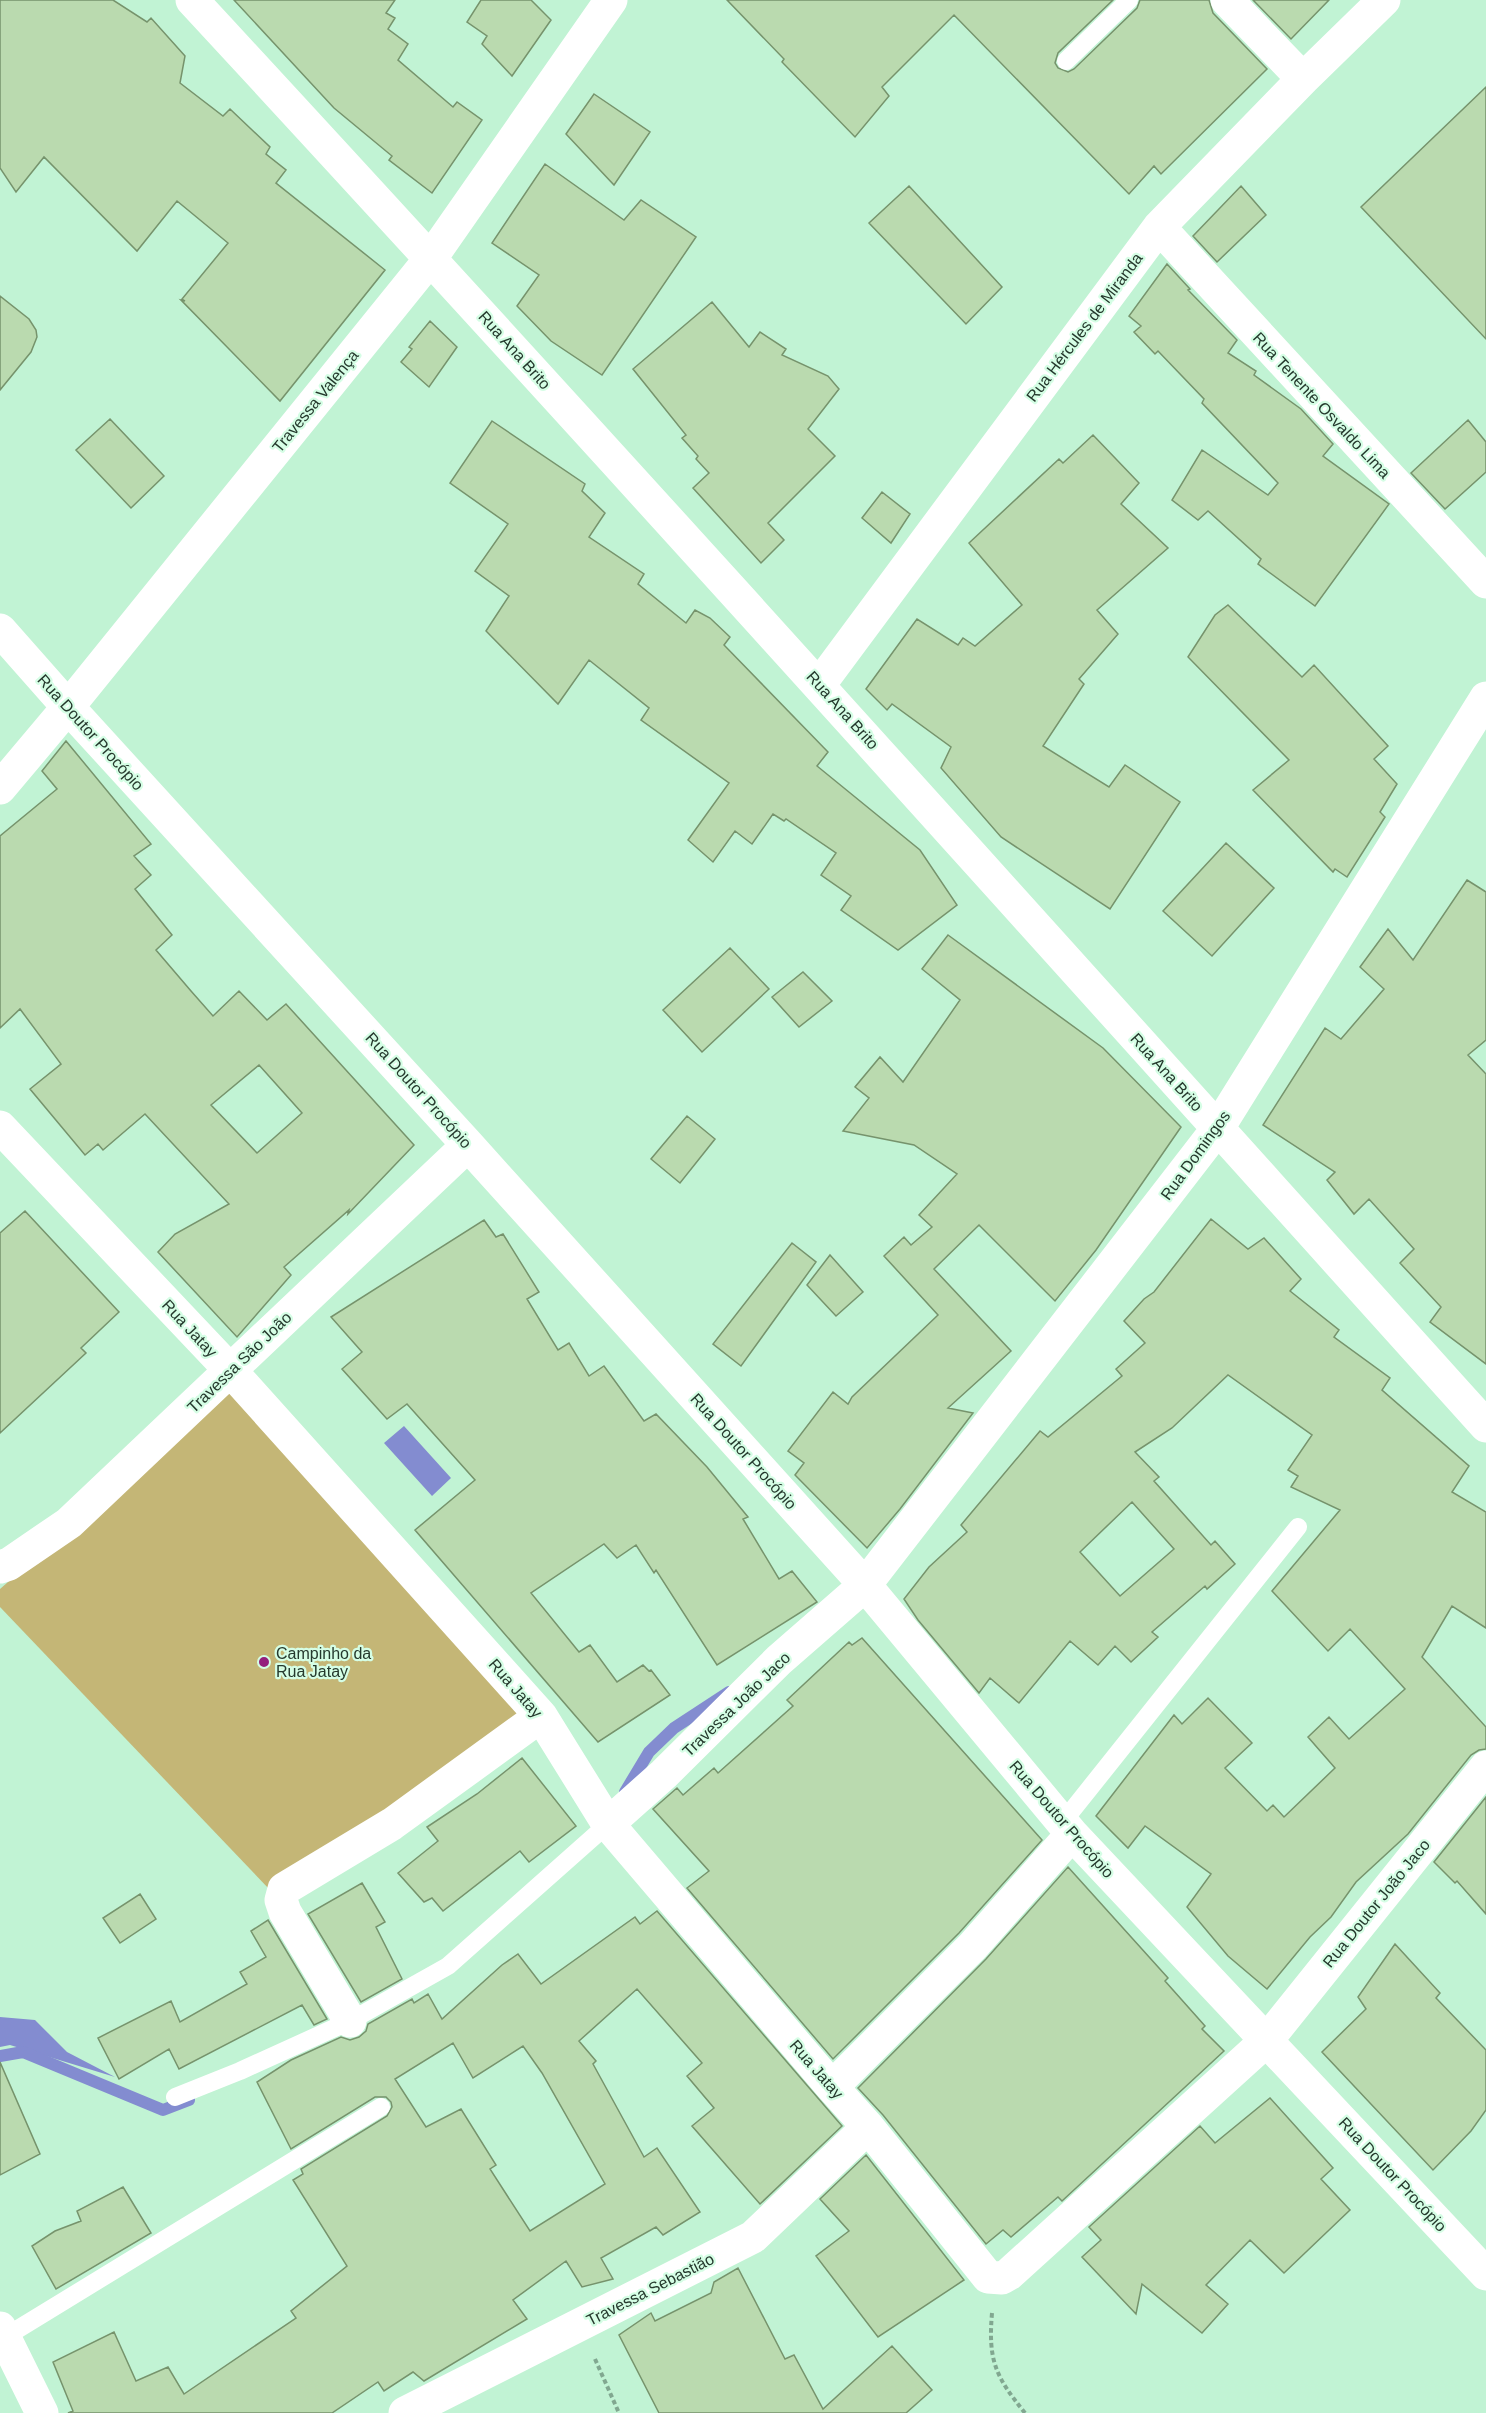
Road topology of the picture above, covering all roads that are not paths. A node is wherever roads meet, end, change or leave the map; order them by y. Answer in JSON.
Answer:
{"nodes":[{"id":1,"x":192,"y":0,"type":"edge"},
{"id":2,"x":611,"y":0,"type":"edge"},
{"id":3,"x":1130,"y":0,"type":"edge"},
{"id":4,"x":1227,"y":0,"type":"edge"},
{"id":5,"x":1384,"y":0,"type":"edge"},
{"id":6,"x":1066,"y":61,"type":"dead end"},
{"id":7,"x":1303,"y":79,"type":"junction"},
{"id":8,"x":1159,"y":227,"type":"junction"},
{"id":9,"x":431,"y":258,"type":"junction"},
{"id":10,"x":1486,"y":582,"type":"edge"},
{"id":11,"x":0,"y":630,"type":"edge"},
{"id":12,"x":820,"y":684,"type":"junction"},
{"id":13,"x":1486,"y":698,"type":"edge"},
{"id":14,"x":68,"y":707,"type":"junction"},
{"id":15,"x":0,"y":788,"type":"edge"},
{"id":16,"x":0,"y":1127,"type":"edge"},
{"id":17,"x":1218,"y":1128,"type":"junction"},
{"id":18,"x":468,"y":1145,"type":"junction"},
{"id":19,"x":230,"y":1371,"type":"junction"},
{"id":20,"x":1486,"y":1426,"type":"edge"},
{"id":21,"x":1298,"y":1527,"type":"dead end"},
{"id":22,"x":0,"y":1567,"type":"edge"},
{"id":23,"x":865,"y":1585,"type":"junction"},
{"id":24,"x":541,"y":1716,"type":"junction"},
{"id":25,"x":1486,"y":1767,"type":"edge"},
{"id":26,"x":608,"y":1824,"type":"junction"},
{"id":27,"x":1067,"y":1828,"type":"junction"},
{"id":28,"x":350,"y":2021,"type":"junction"},
{"id":29,"x":1267,"y":2040,"type":"junction"},
{"id":30,"x":832,"y":2087,"type":"junction"},
{"id":31,"x":175,"y":2097,"type":"dead end"},
{"id":32,"x":381,"y":2107,"type":"dead end"},
{"id":33,"x":868,"y":2127,"type":"junction"},
{"id":34,"x":1486,"y":2274,"type":"edge"},
{"id":35,"x":995,"y":2278,"type":"joint"},
{"id":36,"x":2,"y":2332,"type":"edge"},
{"id":37,"x":42,"y":2413,"type":"edge"},
{"id":38,"x":405,"y":2413,"type":"edge"}],
"edges":[{"from":1,"to":9,"type":"street","name":"Rua Ana Brito"},
{"from":2,"to":9,"type":"street","name":"Travessa Valença"},
{"from":3,"to":6,"type":"lane"},
{"from":4,"to":7,"type":"street"},
{"from":5,"to":7,"type":"street","name":"Rua Hércules de Miranda"},
{"from":7,"to":8,"type":"street","name":"Rua Hércules de Miranda"},
{"from":8,"to":10,"type":"street","name":"Rua Tenente Osvaldo Lima"},
{"from":8,"to":12,"type":"street","name":"Rua Hércules de Miranda"},
{"from":9,"to":12,"type":"street","name":"Rua Ana Brito"},
{"from":9,"to":14,"type":"street","name":"Travessa Valença"},
{"from":11,"to":14,"type":"street","name":"Rua Doutor Procópio"},
{"from":12,"to":17,"type":"street","name":"Rua Ana Brito"},
{"from":13,"to":17,"type":"street","name":"Rua Domingos"},
{"from":14,"to":15,"type":"street","name":"Travessa Valença"},
{"from":14,"to":18,"type":"street","name":"Rua Doutor Procópio"},
{"from":16,"to":19,"type":"street","name":"Rua Jatay"},
{"from":17,"to":20,"type":"street","name":"Rua Ana Brito"},
{"from":17,"to":23,"type":"street","name":"Rua Domingos"},
{"from":18,"to":19,"type":"street","name":"Travessa São João"},
{"from":18,"to":23,"type":"street","name":"Rua Doutor Procópio"},
{"from":19,"to":22,"type":"street","name":"Travessa São João"},
{"from":19,"to":24,"type":"street","name":"Rua Jatay"},
{"from":21,"to":27,"type":"lane"},
{"from":23,"to":26,"type":"street","name":"Travessa João Jaco"},
{"from":23,"to":27,"type":"street","name":"Rua Doutor Procópio"},
{"from":24,"to":26,"type":"street","name":"Rua Jatay"},
{"from":24,"to":28,"type":"street"},
{"from":25,"to":29,"type":"street","name":"Rua Doutor João Jaco"},
{"from":26,"to":28,"type":"lane"},
{"from":26,"to":30,"type":"street","name":"Rua Jatay"},
{"from":27,"to":29,"type":"street","name":"Rua Doutor Procópio"},
{"from":27,"to":30,"type":"street"},
{"from":28,"to":31,"type":"lane"},
{"from":29,"to":34,"type":"street","name":"Rua Doutor Procópio"},
{"from":29,"to":35,"type":"street","name":"Rua Doutor João Jaco"},
{"from":30,"to":33,"type":"street","name":"Rua Jatay"},
{"from":32,"to":36,"type":"lane"},
{"from":33,"to":35,"type":"street","name":"Rua Jatay"},
{"from":33,"to":38,"type":"street","name":"Travessa Sebastião"},
{"from":36,"to":37,"type":"street"}]}
